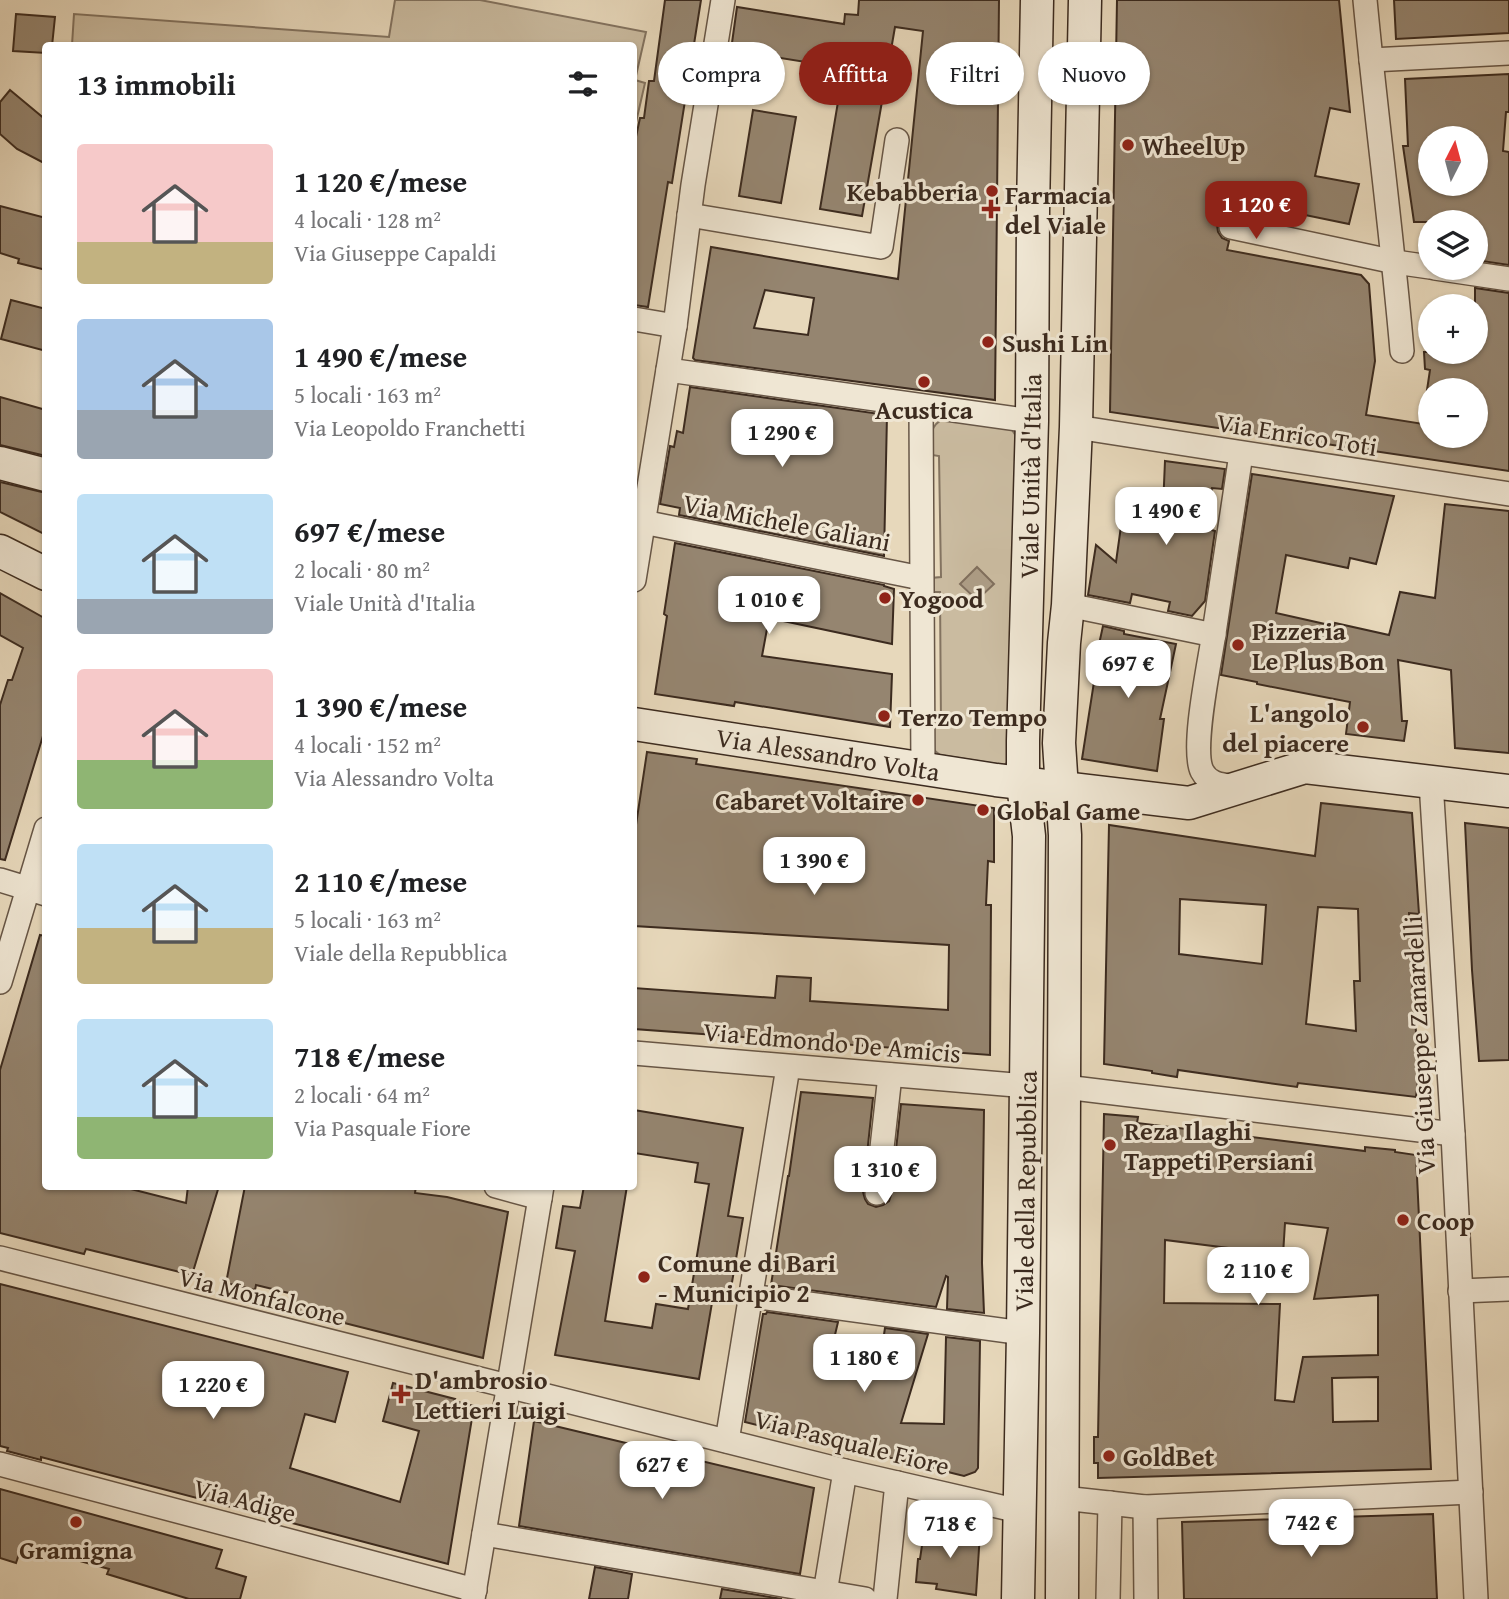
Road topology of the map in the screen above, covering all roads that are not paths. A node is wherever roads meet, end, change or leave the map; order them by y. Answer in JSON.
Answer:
{"nodes":[{"id":1,"x":723,"y":0,"type":"edge"},
{"id":2,"x":1037,"y":0,"type":"edge"},
{"id":3,"x":1085,"y":0,"type":"edge"},
{"id":4,"x":1365,"y":0,"type":"edge"},
{"id":5,"x":1509,"y":53,"type":"edge"},
{"id":6,"x":1371,"y":60,"type":"junction"},
{"id":7,"x":897,"y":140,"type":"dead end"},
{"id":8,"x":1033,"y":211,"type":"junction"},
{"id":9,"x":1080,"y":212,"type":"junction"},
{"id":10,"x":690,"y":215,"type":"junction"},
{"id":11,"x":1231,"y":227,"type":"dead end"},
{"id":12,"x":1395,"y":261,"type":"junction"},
{"id":13,"x":1418,"y":265,"type":"edge"},
{"id":14,"x":1488,"y":276,"type":"edge"},
{"id":15,"x":1509,"y":279,"type":"edge"},
{"id":16,"x":637,"y":320,"type":"edge"},
{"id":17,"x":675,"y":326,"type":"junction"},
{"id":18,"x":1402,"y":351,"type":"dead end"},
{"id":19,"x":668,"y":370,"type":"junction"},
{"id":20,"x":920,"y":406,"type":"junction"},
{"id":21,"x":1032,"y":421,"type":"junction"},
{"id":22,"x":1076,"y":427,"type":"junction"},
{"id":23,"x":1241,"y":454,"type":"junction"},
{"id":24,"x":0,"y":463,"type":"edge"},
{"id":25,"x":42,"y":474,"type":"edge"},
{"id":26,"x":1509,"y":494,"type":"edge"},
{"id":27,"x":643,"y":522,"type":"junction"},
{"id":28,"x":0,"y":551,"type":"edge"},
{"id":29,"x":637,"y":561,"type":"edge"},
{"id":30,"x":42,"y":572,"type":"edge"},
{"id":31,"x":921,"y":578,"type":"junction"},
{"id":32,"x":1068,"y":605,"type":"junction"},
{"id":33,"x":1214,"y":635,"type":"junction"},
{"id":34,"x":637,"y":724,"type":"edge"},
{"id":35,"x":923,"y":769,"type":"junction"},
{"id":36,"x":1431,"y":782,"type":"junction"},
{"id":37,"x":1023,"y":783,"type":"junction"},
{"id":38,"x":1238,"y":787,"type":"junction"},
{"id":39,"x":1062,"y":788,"type":"junction"},
{"id":40,"x":1509,"y":791,"type":"edge"},
{"id":41,"x":42,"y":854,"type":"edge"},
{"id":42,"x":0,"y":880,"type":"edge"},
{"id":43,"x":36,"y":891,"type":"edge"},
{"id":44,"x":0,"y":982,"type":"edge"},
{"id":45,"x":637,"y":1054,"type":"edge"},
{"id":46,"x":788,"y":1067,"type":"junction"},
{"id":47,"x":890,"y":1075,"type":"junction"},
{"id":48,"x":1026,"y":1086,"type":"junction"},
{"id":49,"x":1065,"y":1087,"type":"junction"},
{"id":50,"x":1453,"y":1134,"type":"junction"},
{"id":51,"x":541,"y":1192,"type":"edge"},
{"id":52,"x":877,"y":1193,"type":"dead end"},
{"id":53,"x":0,"y":1258,"type":"edge"},
{"id":54,"x":1509,"y":1289,"type":"edge"},
{"id":55,"x":1460,"y":1291,"type":"junction"},
{"id":56,"x":751,"y":1296,"type":"junction"},
{"id":57,"x":1023,"y":1333,"type":"junction"},
{"id":58,"x":510,"y":1387,"type":"junction"},
{"id":59,"x":727,"y":1441,"type":"junction"},
{"id":60,"x":0,"y":1464,"type":"edge"},
{"id":61,"x":845,"y":1471,"type":"junction"},
{"id":62,"x":897,"y":1483,"type":"junction"},
{"id":63,"x":1471,"y":1492,"type":"junction"},
{"id":64,"x":1063,"y":1498,"type":"junction"},
{"id":65,"x":1110,"y":1503,"type":"junction"},
{"id":66,"x":1145,"y":1507,"type":"junction"},
{"id":67,"x":1019,"y":1511,"type":"junction"},
{"id":68,"x":484,"y":1534,"type":"junction"},
{"id":69,"x":825,"y":1593,"type":"junction"},
{"id":70,"x":474,"y":1595,"type":"edge"},
{"id":71,"x":865,"y":1599,"type":"edge"},
{"id":72,"x":885,"y":1599,"type":"edge"},
{"id":73,"x":1018,"y":1599,"type":"edge"},
{"id":74,"x":1062,"y":1599,"type":"edge"},
{"id":75,"x":1108,"y":1599,"type":"edge"},
{"id":76,"x":1146,"y":1599,"type":"edge"},
{"id":77,"x":1476,"y":1599,"type":"edge"}],
"edges":[{"from":1,"to":10,"type":"street"},
{"from":2,"to":8,"type":"main road","name":"Viale Unità d'Italia"},
{"from":3,"to":9,"type":"main road","name":"Viale Unità d'Italia"},
{"from":4,"to":6,"type":"street"},
{"from":5,"to":6,"type":"street"},
{"from":6,"to":12,"type":"street"},
{"from":7,"to":10,"type":"street"},
{"from":8,"to":9,"type":"main road"},
{"from":8,"to":21,"type":"main road","name":"Viale Unità d'Italia"},
{"from":9,"to":22,"type":"main road","name":"Viale Unità d'Italia"},
{"from":10,"to":17,"type":"street"},
{"from":11,"to":12,"type":"street"},
{"from":12,"to":13,"type":"street"},
{"from":12,"to":18,"type":"street"},
{"from":14,"to":15,"type":"street"},
{"from":16,"to":17,"type":"street"},
{"from":17,"to":19,"type":"street"},
{"from":19,"to":20,"type":"street"},
{"from":19,"to":27,"type":"street"},
{"from":20,"to":21,"type":"street"},
{"from":20,"to":31,"type":"street"},
{"from":21,"to":37,"type":"main road","name":"Viale Unità d'Italia"},
{"from":22,"to":23,"type":"street","name":"Via Enrico Toti"},
{"from":22,"to":32,"type":"main road","name":"Viale Unità d'Italia"},
{"from":23,"to":26,"type":"street","name":"Via Enrico Toti"},
{"from":23,"to":33,"type":"street"},
{"from":24,"to":25,"type":"main road"},
{"from":27,"to":29,"type":"street"},
{"from":27,"to":31,"type":"street","name":"Via Michele Galiani"},
{"from":28,"to":30,"type":"main road"},
{"from":31,"to":35,"type":"street"},
{"from":32,"to":33,"type":"street"},
{"from":32,"to":39,"type":"main road","name":"Viale Unità d'Italia"},
{"from":33,"to":38,"type":"street"},
{"from":34,"to":35,"type":"main road","name":"Via Alessandro Volta"},
{"from":35,"to":37,"type":"main road","name":"Via Alessandro Volta"},
{"from":36,"to":38,"type":"main road","name":"Via Alessandro Volta"},
{"from":36,"to":40,"type":"main road","name":"Via Alessandro Volta"},
{"from":36,"to":50,"type":"street","name":"Via Giuseppe Zanardelli"},
{"from":37,"to":39,"type":"main road","name":"Via Alessandro Volta"},
{"from":37,"to":48,"type":"main road","name":"Viale della Repubblica"},
{"from":38,"to":39,"type":"main road","name":"Via Alessandro Volta"},
{"from":39,"to":49,"type":"main road","name":"Viale della Repubblica"},
{"from":41,"to":43,"type":"street"},
{"from":42,"to":43,"type":"street"},
{"from":43,"to":44,"type":"street"},
{"from":45,"to":46,"type":"street","name":"Via Edmondo De Amicis"},
{"from":46,"to":47,"type":"street","name":"Via Edmondo De Amicis"},
{"from":46,"to":56,"type":"street"},
{"from":47,"to":48,"type":"street","name":"Via Edmondo De Amicis"},
{"from":47,"to":52,"type":"street"},
{"from":48,"to":57,"type":"main road","name":"Viale della Repubblica"},
{"from":49,"to":50,"type":"street"},
{"from":49,"to":64,"type":"main road","name":"Viale della Repubblica"},
{"from":50,"to":55,"type":"street","name":"Via Giuseppe Zanardelli"},
{"from":51,"to":58,"type":"street"},
{"from":53,"to":58,"type":"street","name":"Via Monfalcone"},
{"from":54,"to":55,"type":"street"},
{"from":55,"to":63,"type":"street","name":"Via Giuseppe Zanardelli"},
{"from":56,"to":57,"type":"street"},
{"from":56,"to":59,"type":"street"},
{"from":57,"to":67,"type":"main road","name":"Viale della Repubblica"},
{"from":58,"to":59,"type":"street","name":"Via Pasquale Fiore"},
{"from":58,"to":68,"type":"street"},
{"from":59,"to":61,"type":"street","name":"Via Pasquale Fiore"},
{"from":60,"to":70,"type":"street","name":"Via Adige"},
{"from":61,"to":62,"type":"street","name":"Via Pasquale Fiore"},
{"from":61,"to":69,"type":"street"},
{"from":62,"to":67,"type":"street","name":"Via Pasquale Fiore"},
{"from":62,"to":72,"type":"street"},
{"from":63,"to":66,"type":"street"},
{"from":63,"to":77,"type":"street","name":"Via Giuseppe Zanardelli"},
{"from":64,"to":65,"type":"street"},
{"from":64,"to":74,"type":"main road","name":"Viale della Repubblica"},
{"from":65,"to":66,"type":"street"},
{"from":65,"to":75,"type":"street"},
{"from":66,"to":76,"type":"street"},
{"from":67,"to":73,"type":"main road","name":"Viale della Repubblica"},
{"from":68,"to":69,"type":"street"},
{"from":68,"to":70,"type":"street"},
{"from":69,"to":71,"type":"street"}]}
